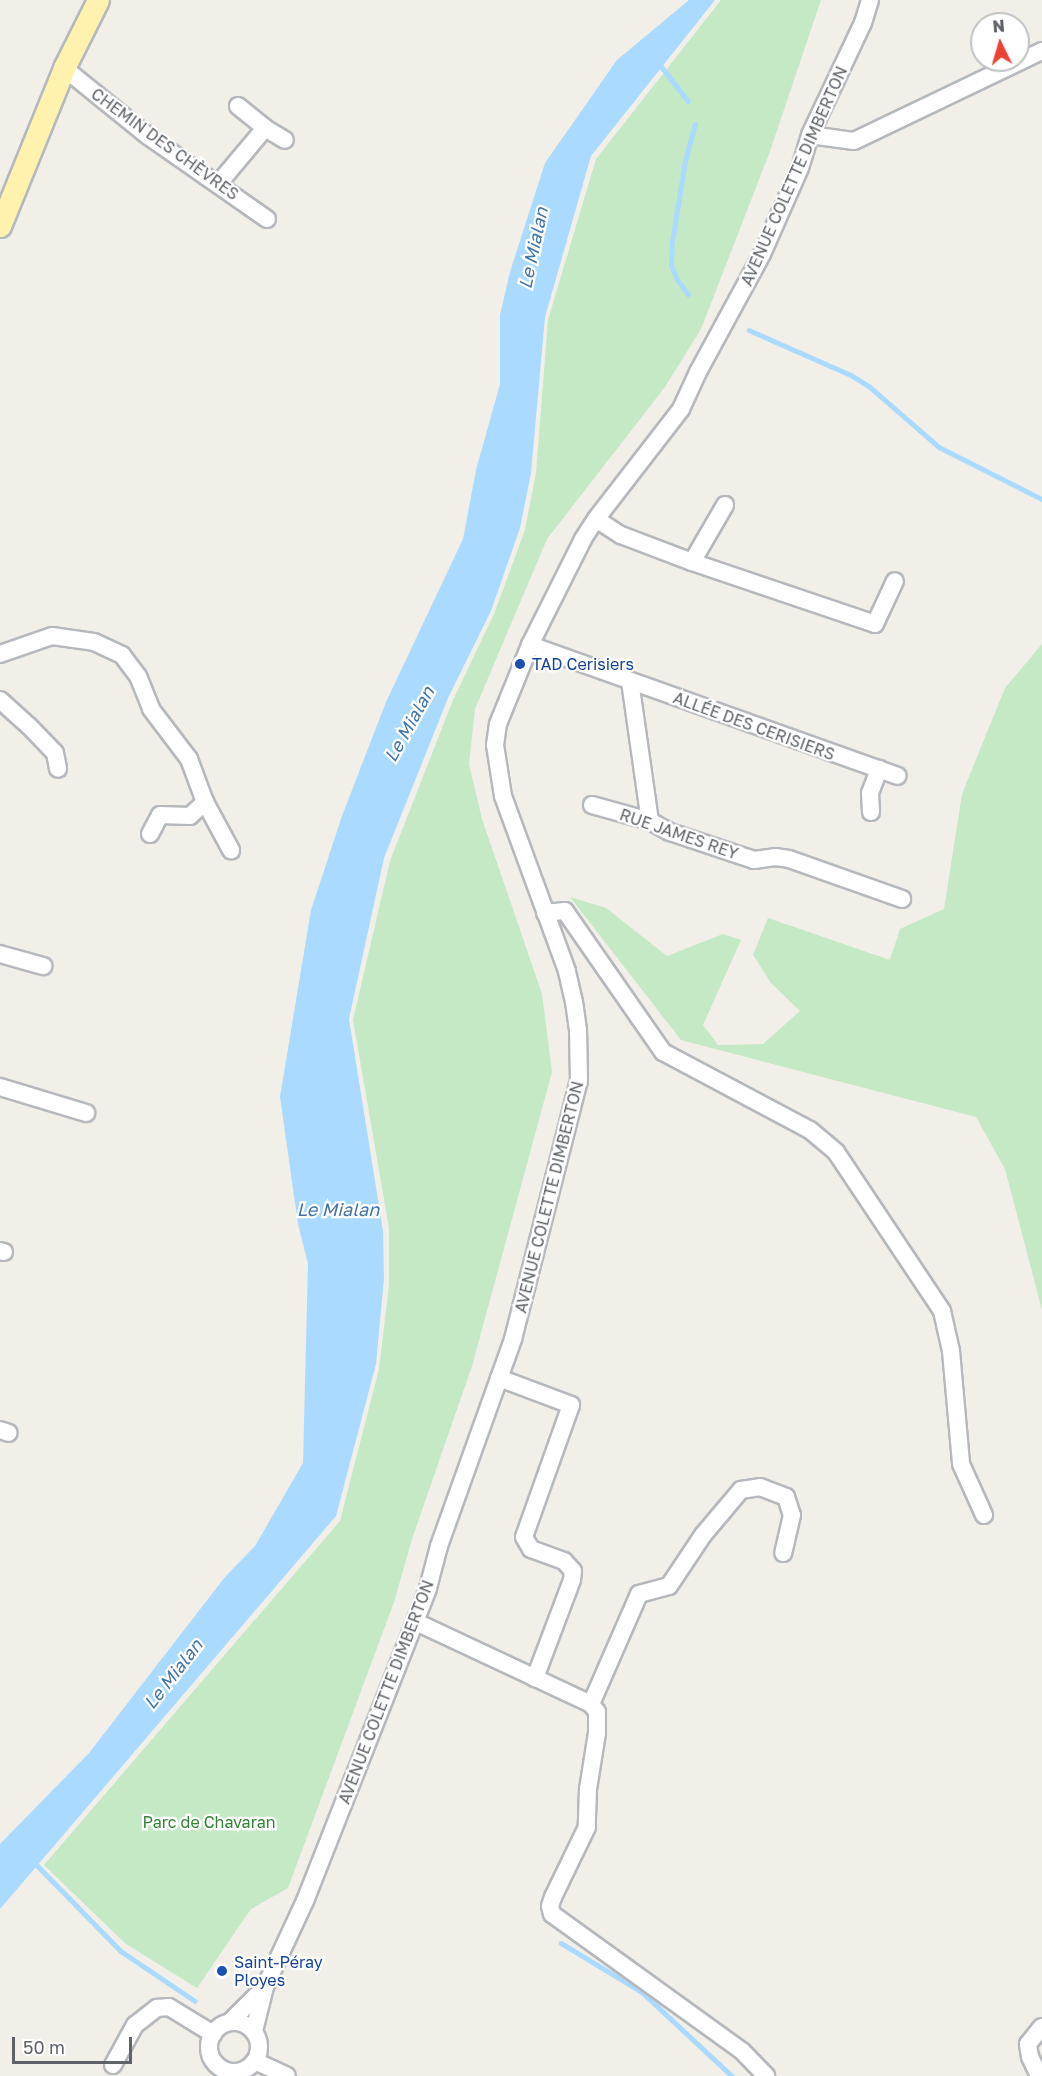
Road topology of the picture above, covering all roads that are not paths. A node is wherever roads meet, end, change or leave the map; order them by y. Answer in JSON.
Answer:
{"nodes":[{"id":1,"x":98,"y":0,"type":"edge"},
{"id":2,"x":870,"y":0,"type":"edge"},
{"id":3,"x":1042,"y":51,"type":"edge"},
{"id":4,"x":64,"y":69,"type":"junction"},
{"id":5,"x":238,"y":106,"type":"dead end"},
{"id":6,"x":265,"y":128,"type":"junction"},
{"id":7,"x":810,"y":135,"type":"junction"},
{"id":8,"x":285,"y":140,"type":"dead end"},
{"id":9,"x":219,"y":183,"type":"junction"},
{"id":10,"x":267,"y":219,"type":"dead end"},
{"id":11,"x":0,"y":226,"type":"edge"},
{"id":12,"x":725,"y":505,"type":"dead end"},
{"id":13,"x":596,"y":519,"type":"junction"},
{"id":14,"x":692,"y":562,"type":"junction"},
{"id":15,"x":895,"y":581,"type":"dead end"},
{"id":16,"x":530,"y":645,"type":"junction"},
{"id":17,"x":0,"y":654,"type":"edge"},
{"id":18,"x":630,"y":681,"type":"junction"},
{"id":19,"x":0,"y":700,"type":"edge"},
{"id":20,"x":58,"y":769,"type":"dead end"},
{"id":21,"x":879,"y":769,"type":"junction"},
{"id":22,"x":897,"y":776,"type":"dead end"},
{"id":23,"x":205,"y":802,"type":"junction"},
{"id":24,"x":592,"y":805,"type":"dead end"},
{"id":25,"x":871,"y":812,"type":"dead end"},
{"id":26,"x":650,"y":821,"type":"junction"},
{"id":27,"x":150,"y":834,"type":"dead end"},
{"id":28,"x":231,"y":850,"type":"dead end"},
{"id":29,"x":902,"y":898,"type":"dead end"},
{"id":30,"x":545,"y":913,"type":"junction"},
{"id":31,"x":0,"y":954,"type":"edge"},
{"id":32,"x":43,"y":966,"type":"dead end"},
{"id":33,"x":0,"y":1087,"type":"edge"},
{"id":34,"x":86,"y":1113,"type":"dead end"},
{"id":35,"x":499,"y":1378,"type":"junction"},
{"id":36,"x":984,"y":1515,"type":"dead end"},
{"id":37,"x":783,"y":1553,"type":"dead end"},
{"id":38,"x":416,"y":1622,"type":"junction"},
{"id":39,"x":535,"y":1678,"type":"junction"},
{"id":40,"x":591,"y":1704,"type":"junction"},
{"id":41,"x":265,"y":1986,"type":"junction"},
{"id":42,"x":230,"y":2022,"type":"junction"},
{"id":43,"x":1042,"y":2026,"type":"edge"},
{"id":44,"x":254,"y":2031,"type":"junction"},
{"id":45,"x":213,"y":2034,"type":"junction"},
{"id":46,"x":255,"y":2061,"type":"junction"},
{"id":47,"x":113,"y":2065,"type":"dead end"},
{"id":48,"x":217,"y":2070,"type":"edge"},
{"id":49,"x":240,"y":2074,"type":"edge"},
{"id":50,"x":287,"y":2076,"type":"edge"},
{"id":51,"x":766,"y":2076,"type":"edge"},
{"id":52,"x":1040,"y":2076,"type":"edge"}],
"edges":[{"from":1,"to":4,"type":"main road"},
{"from":2,"to":7,"type":"street","name":"AVENUE COLETTE DIMBERTON"},
{"from":3,"to":7,"type":"street"},
{"from":4,"to":9,"type":"street","name":"CHEMIN DES CHÈVRES"},
{"from":4,"to":11,"type":"main road"},
{"from":5,"to":6,"type":"street"},
{"from":6,"to":8,"type":"street"},
{"from":6,"to":9,"type":"street"},
{"from":7,"to":13,"type":"street","name":"AVENUE COLETTE DIMBERTON"},
{"from":9,"to":10,"type":"street","name":"CHEMIN DES CHÈVRES"},
{"from":12,"to":14,"type":"street"},
{"from":13,"to":14,"type":"street"},
{"from":13,"to":16,"type":"street","name":"AVENUE COLETTE DIMBERTON"},
{"from":14,"to":15,"type":"street"},
{"from":16,"to":18,"type":"street","name":"ALLÉE DES CERISIERS"},
{"from":16,"to":30,"type":"street","name":"AVENUE COLETTE DIMBERTON"},
{"from":17,"to":23,"type":"street"},
{"from":18,"to":21,"type":"street","name":"ALLÉE DES CERISIERS"},
{"from":18,"to":26,"type":"street"},
{"from":19,"to":20,"type":"street"},
{"from":21,"to":22,"type":"street","name":"ALLÉE DES CERISIERS"},
{"from":21,"to":25,"type":"street"},
{"from":23,"to":27,"type":"street"},
{"from":23,"to":28,"type":"street"},
{"from":24,"to":26,"type":"street","name":"RUE JAMES REY"},
{"from":26,"to":29,"type":"street","name":"RUE JAMES REY"},
{"from":30,"to":35,"type":"street","name":"AVENUE COLETTE DIMBERTON"},
{"from":30,"to":36,"type":"street"},
{"from":31,"to":32,"type":"street"},
{"from":33,"to":34,"type":"street"},
{"from":35,"to":38,"type":"street","name":"AVENUE COLETTE DIMBERTON"},
{"from":35,"to":39,"type":"street"},
{"from":37,"to":40,"type":"street"},
{"from":38,"to":39,"type":"street"},
{"from":38,"to":41,"type":"street","name":"AVENUE COLETTE DIMBERTON"},
{"from":39,"to":40,"type":"street"},
{"from":40,"to":51,"type":"street"},
{"from":41,"to":42,"type":"street","name":"AVENUE COLETTE DIMBERTON"},
{"from":41,"to":44,"type":"street","name":"AVENUE COLETTE DIMBERTON"},
{"from":42,"to":44,"type":"street"},
{"from":42,"to":45,"type":"street","name":"AVENUE COLETTE DIMBERTON"},
{"from":43,"to":52,"type":"street"},
{"from":44,"to":46,"type":"street","name":"AVENUE COLETTE DIMBERTON"},
{"from":45,"to":47,"type":"street"},
{"from":45,"to":48,"type":"street"},
{"from":46,"to":49,"type":"street"},
{"from":46,"to":50,"type":"street"},
{"from":48,"to":49,"type":"street"}]}
